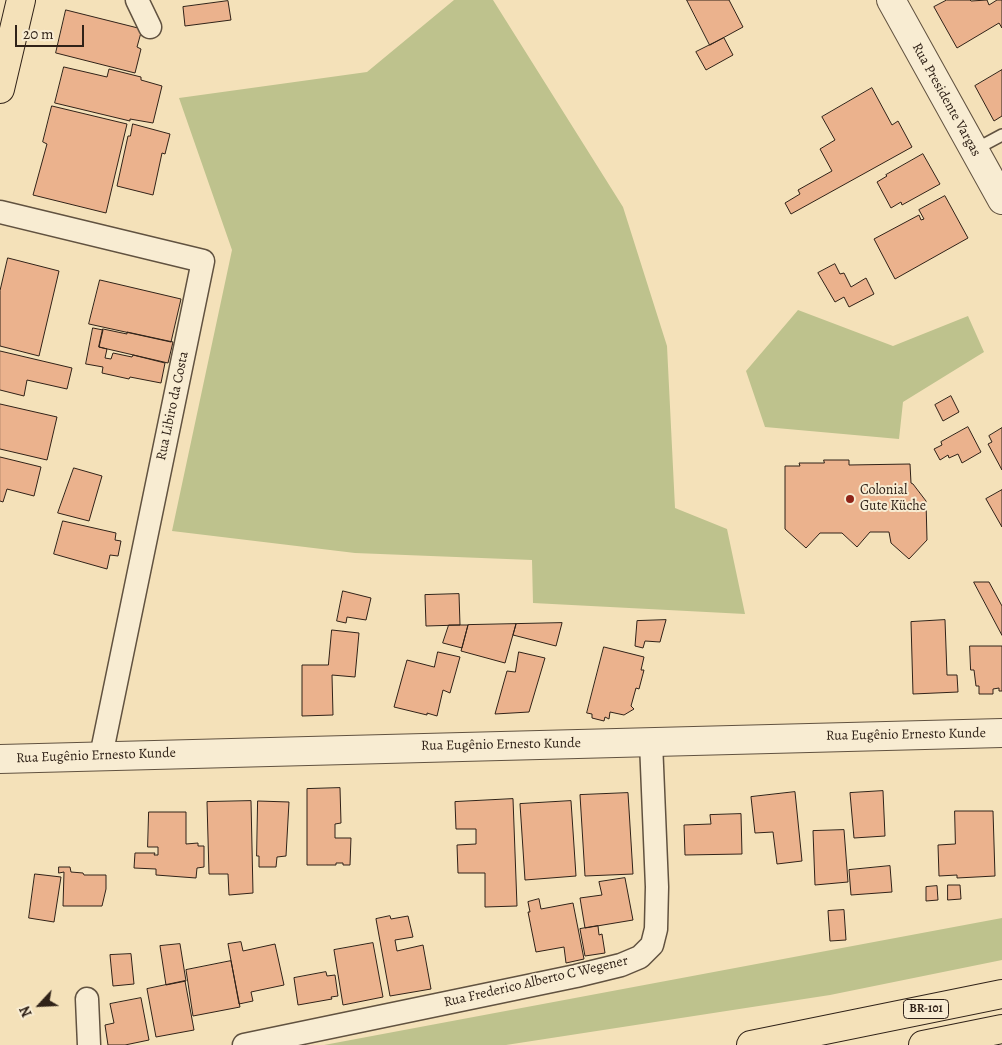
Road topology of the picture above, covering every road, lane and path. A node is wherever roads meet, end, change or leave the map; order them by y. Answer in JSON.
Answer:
{"nodes":[{"id":1,"x":21,"y":0,"type":"edge"},
{"id":2,"x":137,"y":0,"type":"edge"},
{"id":3,"x":890,"y":0,"type":"edge"},
{"id":4,"x":150,"y":27,"type":"dead end"},
{"id":5,"x":0,"y":89,"type":"edge"},
{"id":6,"x":1002,"y":135,"type":"edge"},
{"id":7,"x":974,"y":150,"type":"junction"},
{"id":8,"x":1000,"y":191,"type":"edge"},
{"id":9,"x":0,"y":212,"type":"edge"},
{"id":10,"x":1002,"y":733,"type":"edge"},
{"id":11,"x":651,"y":742,"type":"junction"},
{"id":12,"x":101,"y":756,"type":"junction"},
{"id":13,"x":0,"y":759,"type":"edge"},
{"id":14,"x":1002,"y":994,"type":"edge"},
{"id":15,"x":87,"y":1000,"type":"dead end"},
{"id":16,"x":1002,"y":1029,"type":"edge"},
{"id":17,"x":89,"y":1045,"type":"edge"},
{"id":18,"x":244,"y":1045,"type":"edge"},
{"id":19,"x":751,"y":1045,"type":"edge"},
{"id":20,"x":923,"y":1045,"type":"edge"}],
"edges":[{"from":1,"to":5,"type":"main road"},
{"from":2,"to":4,"type":"street"},
{"from":3,"to":7,"type":"street","name":"Rua Presidente Vargas"},
{"from":6,"to":7,"type":"lane"},
{"from":7,"to":8,"type":"street","name":"Rua Presidente Vargas"},
{"from":9,"to":12,"type":"street","name":"Rua Libiro da Costa"},
{"from":10,"to":11,"type":"street","name":"Rua Eugênio Ernesto Kunde"},
{"from":11,"to":12,"type":"street","name":"Rua Eugênio Ernesto Kunde"},
{"from":11,"to":18,"type":"street","name":"Rua Frederico Alberto C Wegener"},
{"from":12,"to":13,"type":"street","name":"Rua Eugênio Ernesto Kunde"},
{"from":14,"to":19,"type":"main road","number":"BR-101"},
{"from":15,"to":17,"type":"street"},
{"from":16,"to":20,"type":"main road"}]}
